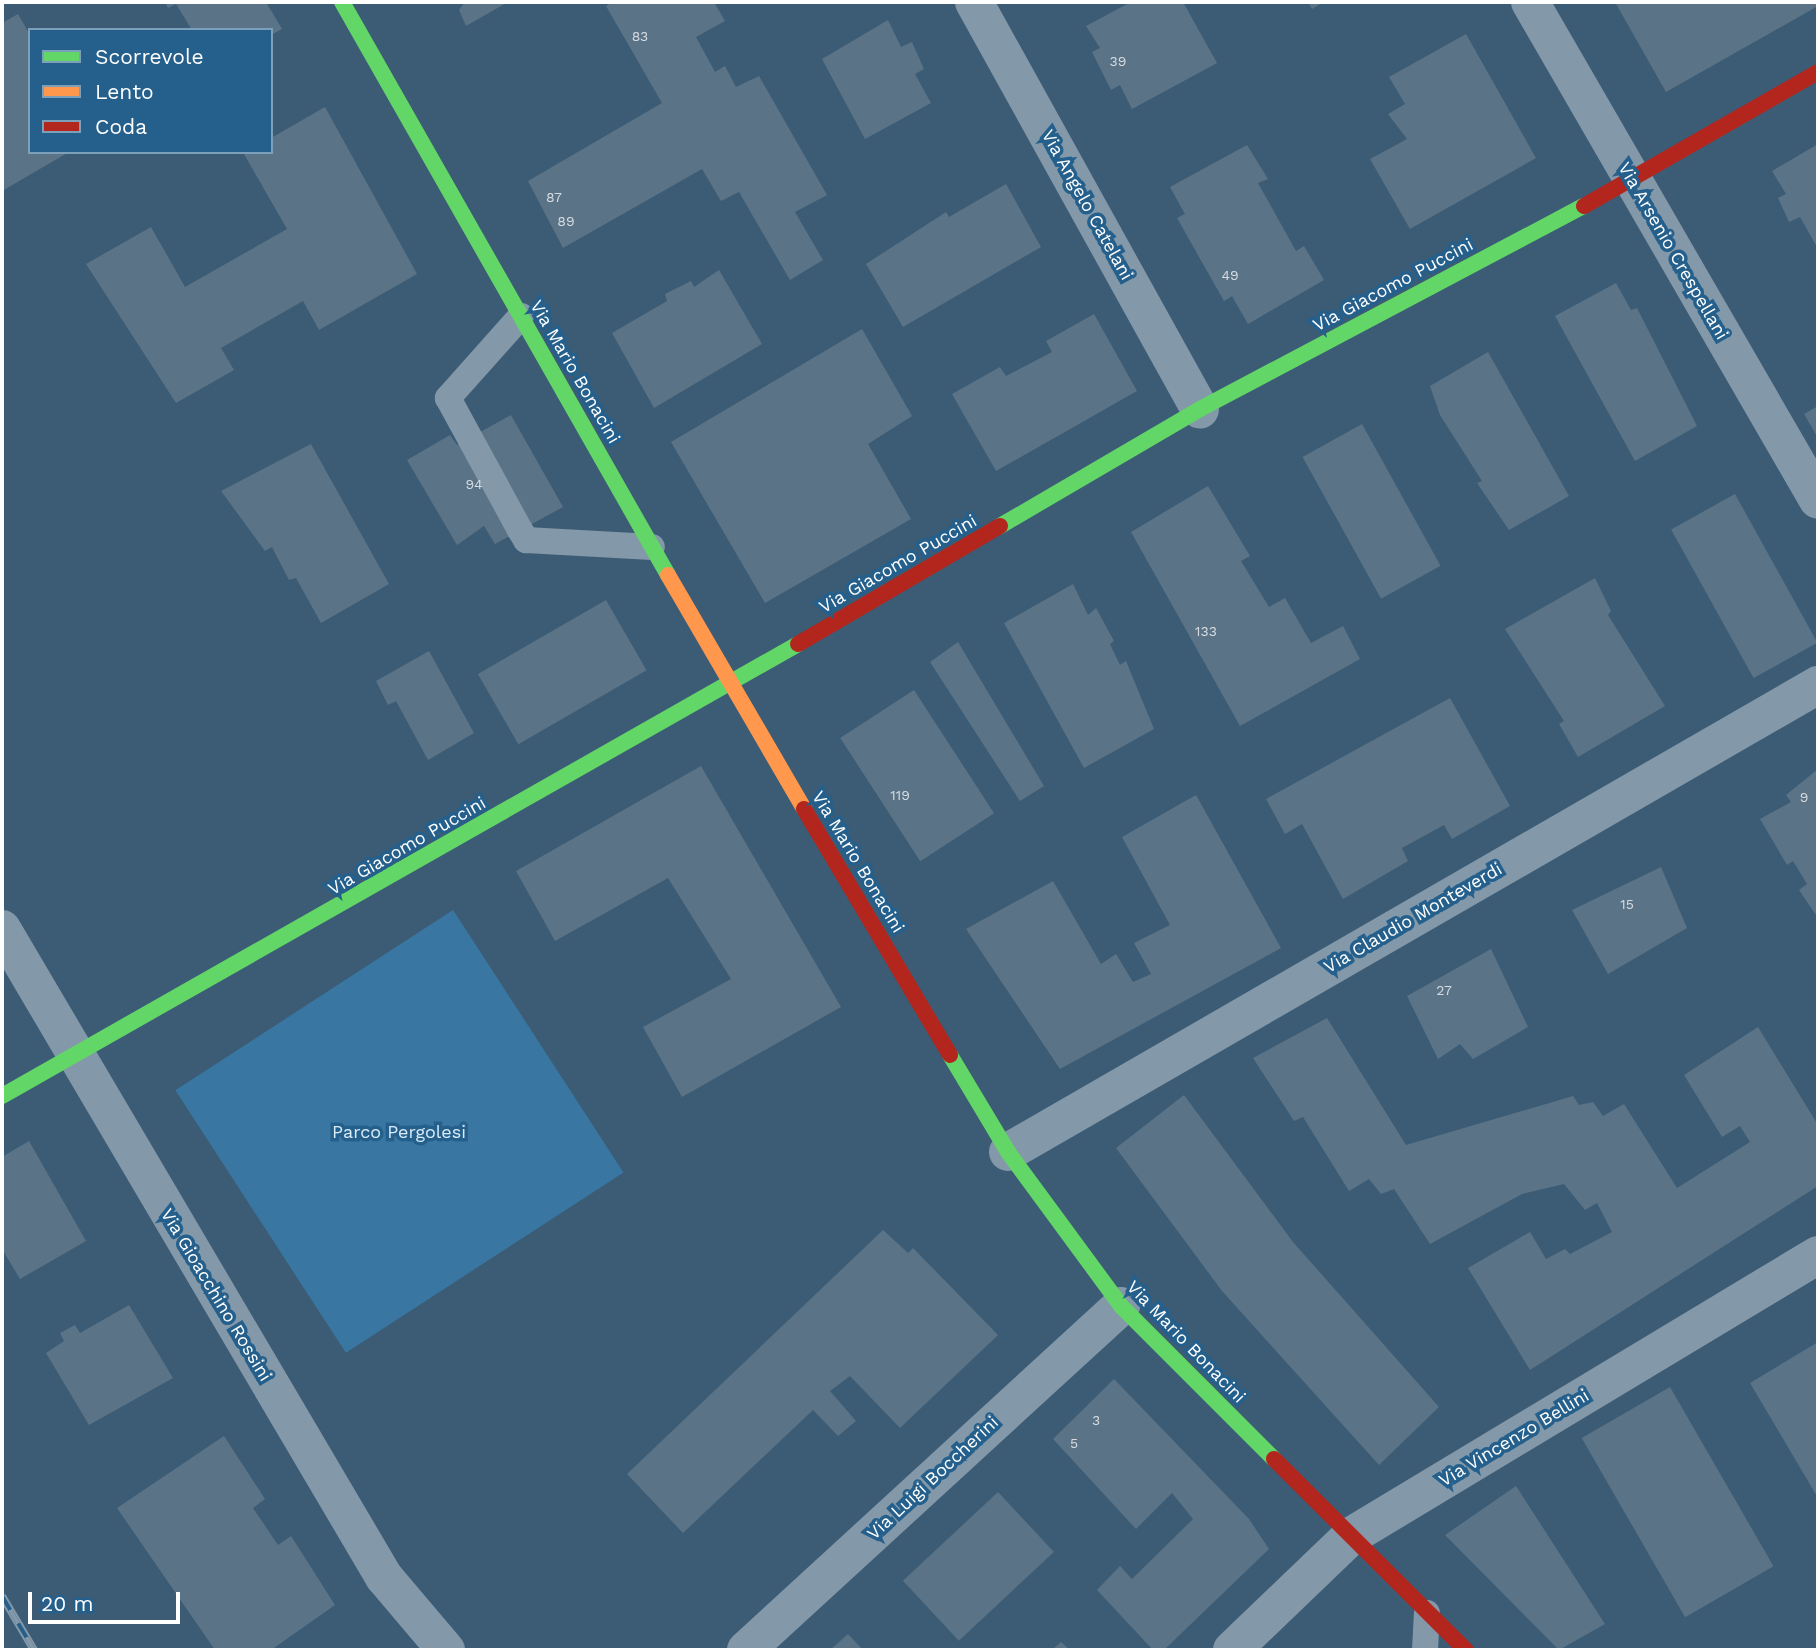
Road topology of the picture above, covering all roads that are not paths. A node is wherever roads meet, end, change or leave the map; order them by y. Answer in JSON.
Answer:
{"nodes":[{"id":1,"x":342,"y":2,"type":"edge"},
{"id":2,"x":974,"y":2,"type":"edge"},
{"id":3,"x":1530,"y":2,"type":"edge"},
{"id":4,"x":1818,"y":72,"type":"edge"},
{"id":5,"x":1632,"y":181,"type":"junction"},
{"id":6,"x":521,"y":316,"type":"junction"},
{"id":7,"x":1200,"y":409,"type":"junction"},
{"id":8,"x":1818,"y":499,"type":"edge"},
{"id":9,"x":652,"y":547,"type":"junction"},
{"id":10,"x":730,"y":684,"type":"junction"},
{"id":11,"x":1818,"y":685,"type":"edge"},
{"id":12,"x":2,"y":929,"type":"edge"},
{"id":13,"x":74,"y":1056,"type":"junction"},
{"id":14,"x":2,"y":1096,"type":"edge"},
{"id":15,"x":1008,"y":1152,"type":"junction"},
{"id":16,"x":1818,"y":1255,"type":"edge"},
{"id":17,"x":1121,"y":1306,"type":"junction"},
{"id":18,"x":1351,"y":1536,"type":"junction"},
{"id":19,"x":1427,"y":1613,"type":"junction"},
{"id":20,"x":446,"y":1650,"type":"edge"},
{"id":21,"x":746,"y":1650,"type":"edge"},
{"id":22,"x":1232,"y":1650,"type":"edge"},
{"id":23,"x":1425,"y":1650,"type":"edge"},
{"id":24,"x":1466,"y":1650,"type":"edge"}],
"edges":[{"from":1,"to":6,"type":"street","name":"Via Mario Bonacini"},
{"from":2,"to":7,"type":"street","name":"Via Angelo Catelani"},
{"from":3,"to":5,"type":"street","name":"Via Arsenio Crespellani"},
{"from":4,"to":5,"type":"street","name":"Via Giacomo Puccini"},
{"from":5,"to":7,"type":"street","name":"Via Giacomo Puccini"},
{"from":5,"to":8,"type":"street","name":"Via Arsenio Crespellani"},
{"from":6,"to":9,"type":"street","name":"Via Mario Bonacini"},
{"from":6,"to":9,"type":"lane"},
{"from":7,"to":10,"type":"street","name":"Via Giacomo Puccini"},
{"from":9,"to":10,"type":"street","name":"Via Mario Bonacini"},
{"from":10,"to":13,"type":"street","name":"Via Giacomo Puccini"},
{"from":10,"to":15,"type":"street","name":"Via Mario Bonacini"},
{"from":11,"to":15,"type":"street","name":"Via Claudio Monteverdi"},
{"from":12,"to":13,"type":"street","name":"Via Gioacchino Rossini"},
{"from":13,"to":14,"type":"street","name":"Via Giacomo Puccini"},
{"from":13,"to":20,"type":"street","name":"Via Gioacchino Rossini"},
{"from":15,"to":17,"type":"street","name":"Via Mario Bonacini"},
{"from":16,"to":18,"type":"street","name":"Via Vincenzo Bellini"},
{"from":17,"to":18,"type":"street","name":"Via Mario Bonacini"},
{"from":17,"to":21,"type":"street","name":"Via Luigi Boccherini"},
{"from":18,"to":19,"type":"street","name":"Via Mario Bonacini"},
{"from":18,"to":22,"type":"street","name":"Via Vincenzo Bellini"},
{"from":19,"to":23,"type":"lane"},
{"from":19,"to":24,"type":"street","name":"Via Mario Bonacini"}]}
